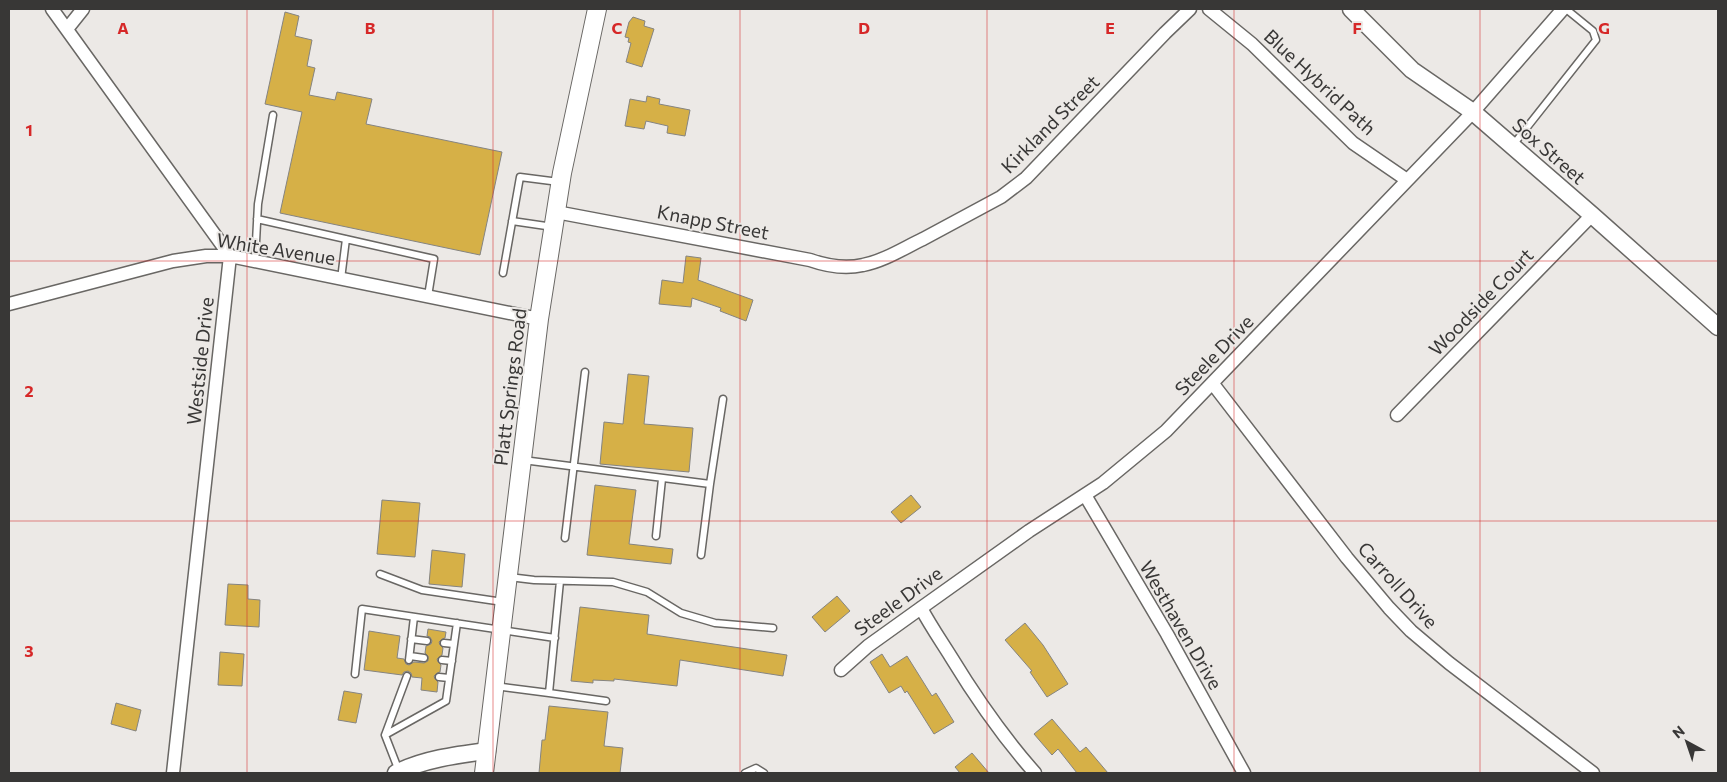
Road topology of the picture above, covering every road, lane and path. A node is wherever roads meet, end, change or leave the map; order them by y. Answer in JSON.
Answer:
{"nodes":[{"id":1,"x":52,"y":9,"type":"edge"},
{"id":2,"x":83,"y":9,"type":"edge"},
{"id":3,"x":595,"y":9,"type":"edge"},
{"id":4,"x":1190,"y":9,"type":"edge"},
{"id":5,"x":1209,"y":9,"type":"edge"},
{"id":6,"x":1351,"y":9,"type":"edge"},
{"id":7,"x":1565,"y":9,"type":"edge"},
{"id":8,"x":67,"y":29,"type":"junction"},
{"id":9,"x":1473,"y":112,"type":"junction"},
{"id":10,"x":273,"y":114,"type":"dead end"},
{"id":11,"x":1513,"y":146,"type":"junction"},
{"id":12,"x":1407,"y":180,"type":"junction"},
{"id":13,"x":561,"y":182,"type":"junction"},
{"id":14,"x":1592,"y":215,"type":"junction"},
{"id":15,"x":257,"y":219,"type":"junction"},
{"id":16,"x":555,"y":220,"type":"junction"},
{"id":17,"x":512,"y":221,"type":"junction"},
{"id":18,"x":346,"y":239,"type":"junction"},
{"id":19,"x":230,"y":256,"type":"junction"},
{"id":20,"x":255,"y":261,"type":"junction"},
{"id":21,"x":862,"y":266,"type":"joint"},
{"id":22,"x":503,"y":273,"type":"dead end"},
{"id":23,"x":341,"y":279,"type":"junction"},
{"id":24,"x":428,"y":296,"type":"junction"},
{"id":25,"x":9,"y":304,"type":"edge"},
{"id":26,"x":539,"y":319,"type":"junction"},
{"id":27,"x":1718,"y":327,"type":"edge"},
{"id":28,"x":585,"y":372,"type":"dead end"},
{"id":29,"x":1213,"y":384,"type":"junction"},
{"id":30,"x":723,"y":399,"type":"dead end"},
{"id":31,"x":1397,"y":416,"type":"dead end"},
{"id":32,"x":522,"y":460,"type":"junction"},
{"id":33,"x":573,"y":467,"type":"junction"},
{"id":34,"x":662,"y":479,"type":"junction"},
{"id":35,"x":710,"y":484,"type":"junction"},
{"id":36,"x":1085,"y":495,"type":"junction"},
{"id":37,"x":656,"y":536,"type":"dead end"},
{"id":38,"x":565,"y":538,"type":"dead end"},
{"id":39,"x":701,"y":555,"type":"dead end"},
{"id":40,"x":380,"y":574,"type":"dead end"},
{"id":41,"x":507,"y":577,"type":"junction"},
{"id":42,"x":560,"y":581,"type":"junction"},
{"id":43,"x":504,"y":602,"type":"junction"},
{"id":44,"x":920,"y":608,"type":"junction"},
{"id":45,"x":414,"y":617,"type":"junction"},
{"id":46,"x":457,"y":623,"type":"junction"},
{"id":47,"x":772,"y":628,"type":"dead end"},
{"id":48,"x":501,"y":631,"type":"junction"},
{"id":49,"x":555,"y":638,"type":"junction"},
{"id":50,"x":411,"y":639,"type":"junction"},
{"id":51,"x":427,"y":641,"type":"dead end"},
{"id":52,"x":444,"y":643,"type":"dead end"},
{"id":53,"x":454,"y":644,"type":"junction"},
{"id":54,"x":424,"y":658,"type":"dead end"},
{"id":55,"x":442,"y":660,"type":"dead end"},
{"id":56,"x":452,"y":661,"type":"junction"},
{"id":57,"x":841,"y":670,"type":"dead end"},
{"id":58,"x":355,"y":674,"type":"dead end"},
{"id":59,"x":407,"y":676,"type":"dead end"},
{"id":60,"x":439,"y":677,"type":"dead end"},
{"id":61,"x":449,"y":678,"type":"junction"},
{"id":62,"x":494,"y":686,"type":"junction"},
{"id":63,"x":549,"y":693,"type":"junction"},
{"id":64,"x":606,"y":701,"type":"dead end"},
{"id":65,"x":385,"y":735,"type":"junction"},
{"id":66,"x":487,"y":751,"type":"junction"},
{"id":67,"x":398,"y":772,"type":"edge"},
{"id":68,"x":173,"y":773,"type":"edge"},
{"id":69,"x":484,"y":773,"type":"edge"},
{"id":70,"x":745,"y":773,"type":"edge"},
{"id":71,"x":764,"y":773,"type":"edge"},
{"id":72,"x":1035,"y":773,"type":"edge"},
{"id":73,"x":1244,"y":773,"type":"edge"},
{"id":74,"x":1593,"y":773,"type":"edge"}],
"edges":[{"from":1,"to":8,"type":"street"},
{"from":2,"to":8,"type":"street"},
{"from":3,"to":13,"type":"main road","name":"Platt Springs Road"},
{"from":4,"to":21,"type":"street","name":"Kirkland Street"},
{"from":5,"to":12,"type":"street","name":"Blue Hybrid Path"},
{"from":6,"to":9,"type":"street","name":"Sox Street"},
{"from":7,"to":9,"type":"street","name":"Steele Drive"},
{"from":7,"to":11,"type":"lane"},
{"from":8,"to":19,"type":"street"},
{"from":9,"to":11,"type":"street","name":"Sox Street"},
{"from":9,"to":12,"type":"street","name":"Steele Drive"},
{"from":10,"to":15,"type":"lane"},
{"from":11,"to":14,"type":"street","name":"Sox Street"},
{"from":12,"to":29,"type":"street","name":"Steele Drive"},
{"from":13,"to":16,"type":"main road","name":"Platt Springs Road"},
{"from":13,"to":17,"type":"lane"},
{"from":14,"to":27,"type":"street","name":"Sox Street"},
{"from":14,"to":31,"type":"street","name":"Woodside Court"},
{"from":15,"to":18,"type":"lane"},
{"from":15,"to":20,"type":"lane"},
{"from":16,"to":17,"type":"lane"},
{"from":16,"to":21,"type":"street","name":"Knapp Street"},
{"from":16,"to":26,"type":"main road","name":"Platt Springs Road"},
{"from":17,"to":22,"type":"lane"},
{"from":18,"to":23,"type":"lane"},
{"from":18,"to":24,"type":"lane"},
{"from":19,"to":20,"type":"street","name":"White Avenue"},
{"from":19,"to":25,"type":"street","name":"White Avenue"},
{"from":19,"to":68,"type":"street","name":"Westside Drive"},
{"from":20,"to":23,"type":"street","name":"White Avenue"},
{"from":23,"to":24,"type":"street","name":"White Avenue"},
{"from":24,"to":26,"type":"street","name":"White Avenue"},
{"from":26,"to":32,"type":"main road","name":"Platt Springs Road"},
{"from":28,"to":33,"type":"lane"},
{"from":29,"to":36,"type":"street","name":"Steele Drive"},
{"from":29,"to":74,"type":"street","name":"Carroll Drive"},
{"from":30,"to":35,"type":"lane"},
{"from":32,"to":33,"type":"lane"},
{"from":32,"to":41,"type":"main road","name":"Platt Springs Road"},
{"from":33,"to":34,"type":"lane"},
{"from":33,"to":38,"type":"lane"},
{"from":34,"to":35,"type":"lane"},
{"from":34,"to":37,"type":"lane"},
{"from":35,"to":39,"type":"lane"},
{"from":36,"to":44,"type":"street","name":"Steele Drive"},
{"from":36,"to":73,"type":"street","name":"Westhaven Drive"},
{"from":40,"to":43,"type":"lane"},
{"from":41,"to":42,"type":"lane"},
{"from":41,"to":43,"type":"main road","name":"Platt Springs Road"},
{"from":42,"to":47,"type":"lane"},
{"from":42,"to":49,"type":"lane"},
{"from":43,"to":48,"type":"main road","name":"Platt Springs Road"},
{"from":44,"to":57,"type":"street","name":"Steele Drive"},
{"from":44,"to":72,"type":"street"},
{"from":45,"to":46,"type":"lane"},
{"from":45,"to":50,"type":"lane"},
{"from":45,"to":58,"type":"lane"},
{"from":46,"to":48,"type":"lane"},
{"from":46,"to":53,"type":"lane"},
{"from":48,"to":49,"type":"lane"},
{"from":48,"to":62,"type":"main road","name":"Platt Springs Road"},
{"from":49,"to":63,"type":"lane"},
{"from":50,"to":51,"type":"lane"},
{"from":50,"to":54,"type":"lane"},
{"from":52,"to":53,"type":"lane"},
{"from":53,"to":56,"type":"lane"},
{"from":55,"to":56,"type":"lane"},
{"from":56,"to":61,"type":"lane"},
{"from":59,"to":65,"type":"lane"},
{"from":60,"to":61,"type":"lane"},
{"from":61,"to":65,"type":"lane"},
{"from":62,"to":63,"type":"lane"},
{"from":62,"to":66,"type":"main road","name":"Platt Springs Road"},
{"from":63,"to":64,"type":"lane"},
{"from":65,"to":67,"type":"lane"},
{"from":66,"to":67,"type":"street"},
{"from":66,"to":69,"type":"main road","name":"Platt Springs Road"},
{"from":70,"to":71,"type":"lane"}]}
